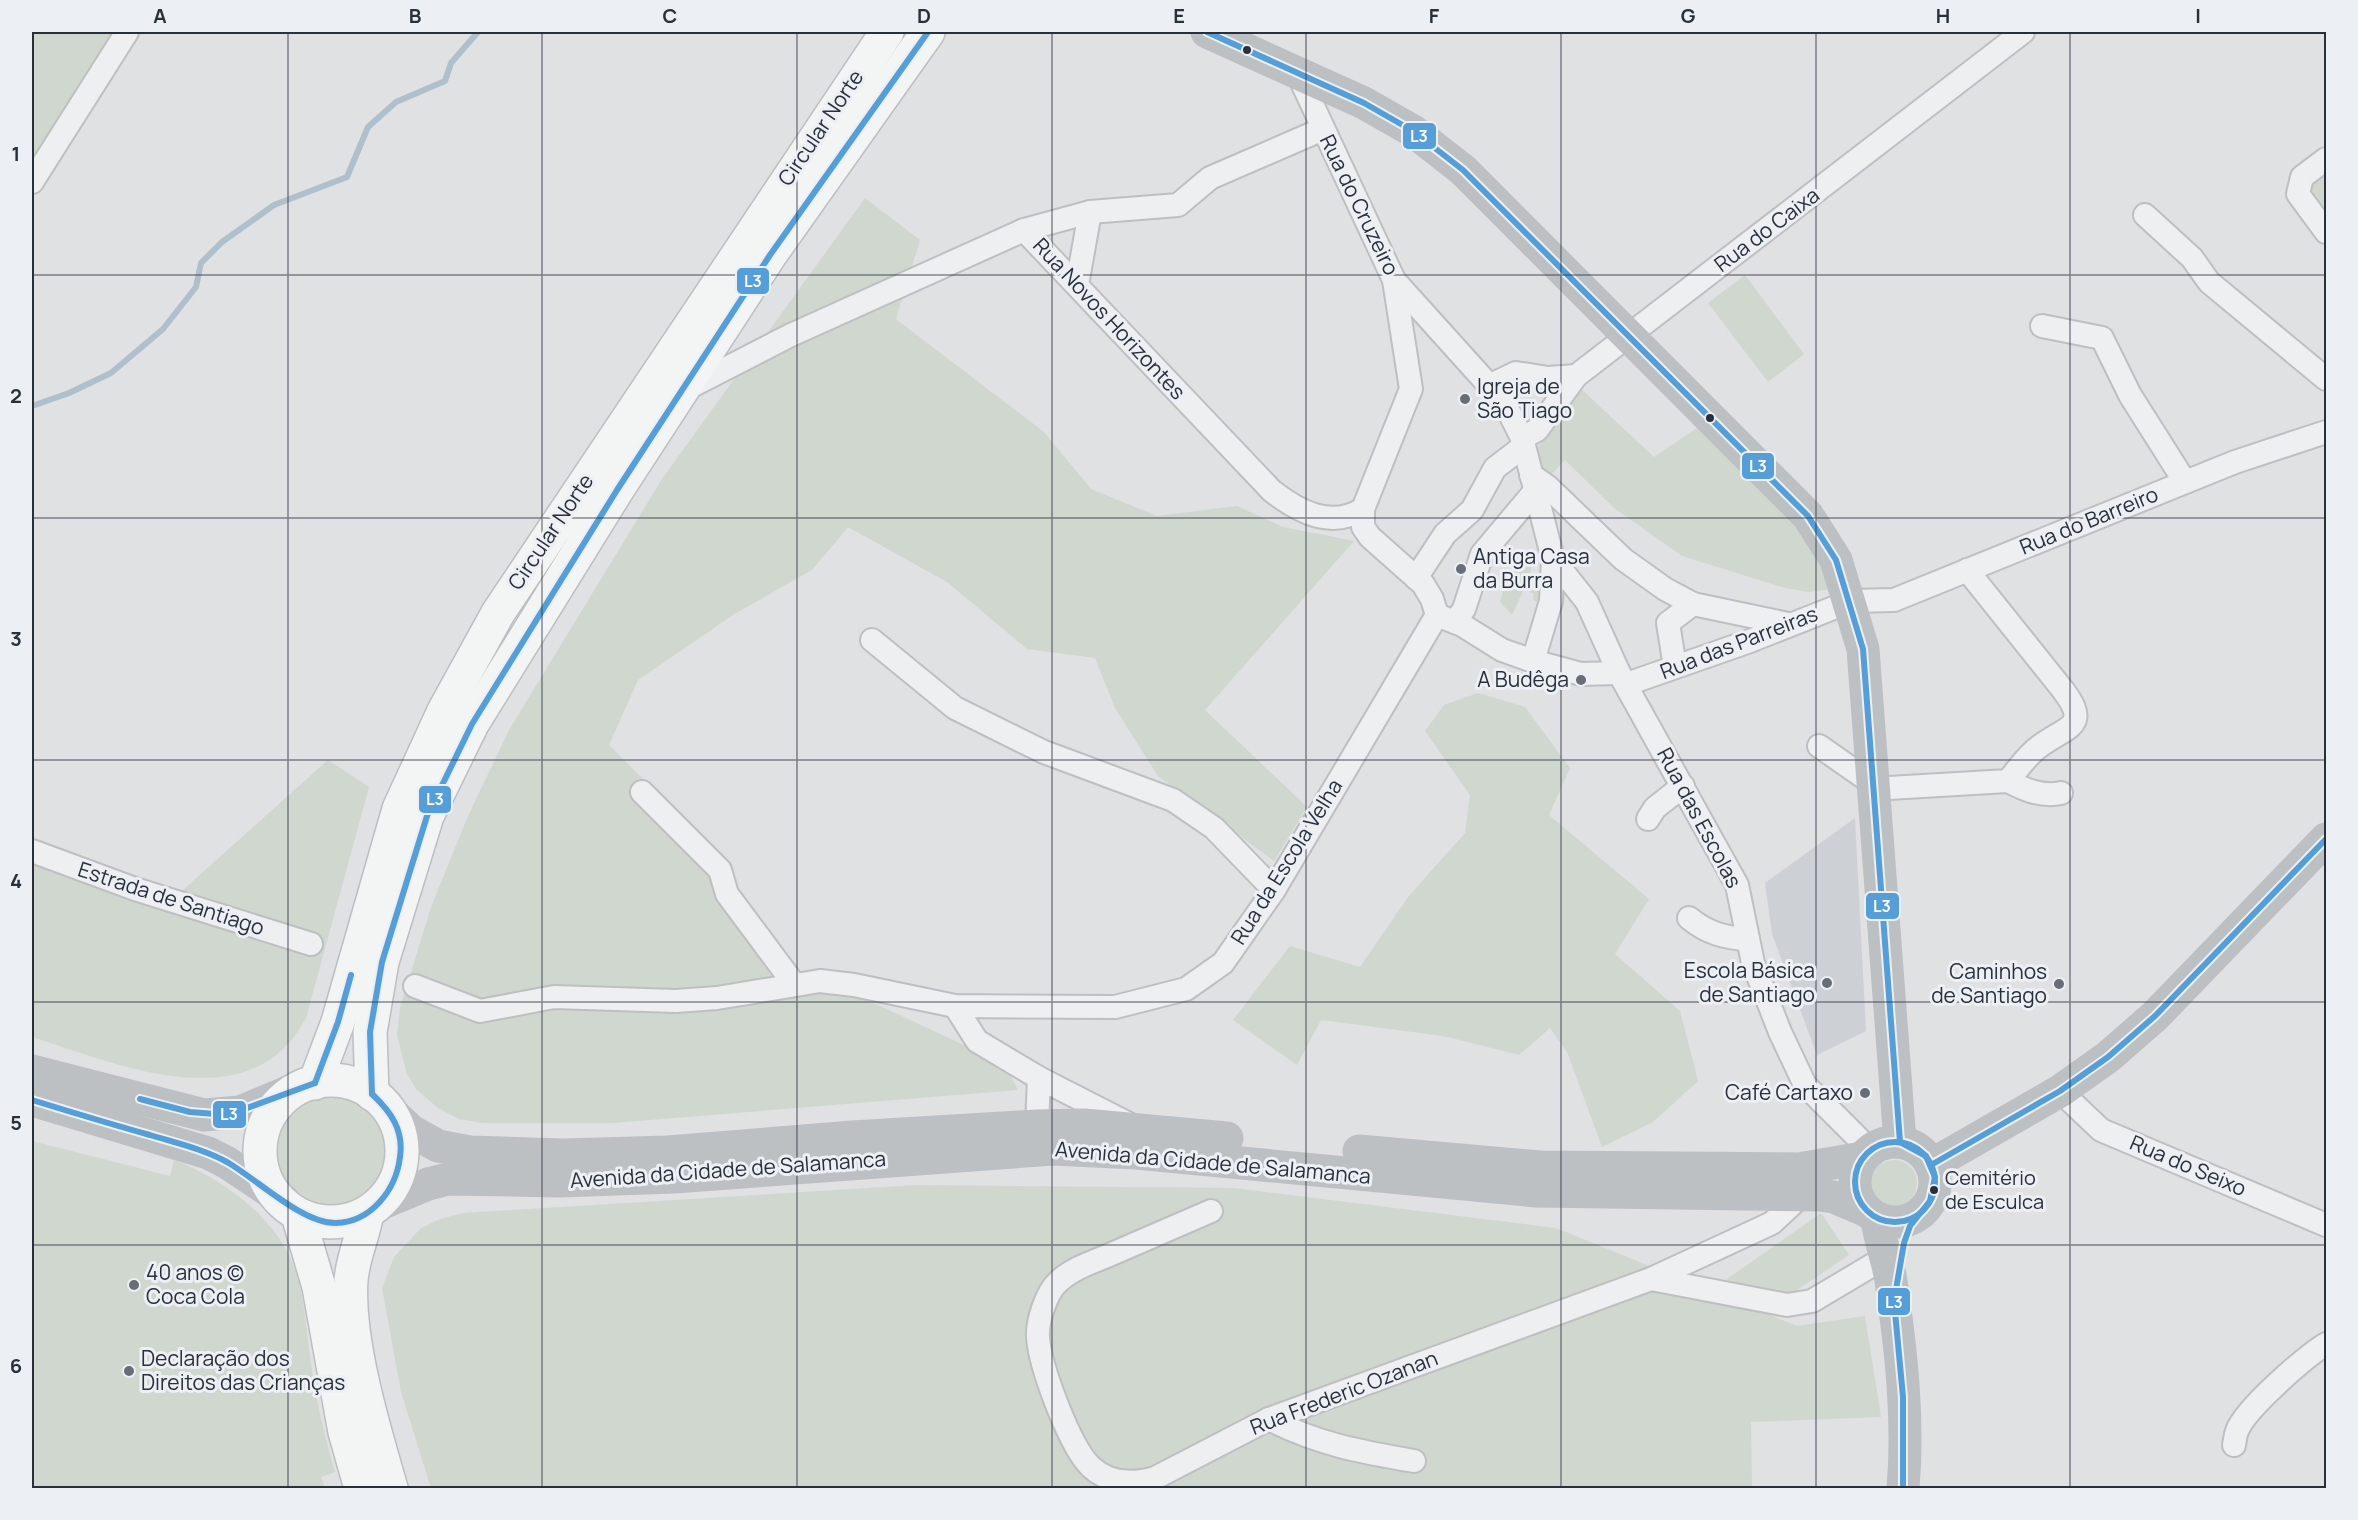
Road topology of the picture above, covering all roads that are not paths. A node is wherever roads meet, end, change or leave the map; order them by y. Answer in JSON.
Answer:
{"nodes":[{"id":1,"x":127,"y":32,"type":"edge"},
{"id":2,"x":887,"y":32,"type":"edge"},
{"id":3,"x":928,"y":32,"type":"edge"},
{"id":4,"x":1207,"y":32,"type":"edge"},
{"id":5,"x":2023,"y":32,"type":"edge"},
{"id":6,"x":1298,"y":74,"type":"junction"},
{"id":7,"x":1323,"y":129,"type":"junction"},
{"id":8,"x":2326,"y":159,"type":"edge"},
{"id":9,"x":32,"y":182,"type":"edge"},
{"id":10,"x":1090,"y":212,"type":"junction"},
{"id":11,"x":2145,"y":215,"type":"dead end"},
{"id":12,"x":1024,"y":230,"type":"junction"},
{"id":13,"x":2326,"y":232,"type":"edge"},
{"id":14,"x":1394,"y":280,"type":"junction"},
{"id":15,"x":1077,"y":285,"type":"junction"},
{"id":16,"x":2042,"y":326,"type":"dead end"},
{"id":17,"x":1629,"y":336,"type":"junction"},
{"id":18,"x":1576,"y":376,"type":"junction"},
{"id":19,"x":2326,"y":379,"type":"edge"},
{"id":20,"x":1489,"y":386,"type":"junction"},
{"id":21,"x":681,"y":391,"type":"junction"},
{"id":22,"x":2326,"y":432,"type":"edge"},
{"id":23,"x":1523,"y":442,"type":"junction"},
{"id":24,"x":2185,"y":482,"type":"junction"},
{"id":25,"x":1533,"y":483,"type":"junction"},
{"id":26,"x":1363,"y":509,"type":"junction"},
{"id":27,"x":1553,"y":559,"type":"junction"},
{"id":28,"x":1967,"y":570,"type":"junction"},
{"id":29,"x":1416,"y":578,"type":"junction"},
{"id":30,"x":1851,"y":601,"type":"junction"},
{"id":31,"x":1693,"y":604,"type":"junction"},
{"id":32,"x":1446,"y":618,"type":"junction"},
{"id":33,"x":1788,"y":624,"type":"junction"},
{"id":34,"x":872,"y":640,"type":"dead end"},
{"id":35,"x":1533,"y":661,"type":"junction"},
{"id":36,"x":1675,"y":667,"type":"junction"},
{"id":37,"x":1623,"y":678,"type":"junction"},
{"id":38,"x":1819,"y":746,"type":"dead end"},
{"id":39,"x":2008,"y":781,"type":"junction"},
{"id":40,"x":1683,"y":786,"type":"junction"},
{"id":41,"x":1872,"y":786,"type":"junction"},
{"id":42,"x":642,"y":792,"type":"dead end"},
{"id":43,"x":2061,"y":793,"type":"dead end"},
{"id":44,"x":1648,"y":819,"type":"dead end"},
{"id":45,"x":2326,"y":839,"type":"edge"},
{"id":46,"x":32,"y":851,"type":"edge"},
{"id":47,"x":1274,"y":890,"type":"junction"},
{"id":48,"x":1689,"y":918,"type":"dead end"},
{"id":49,"x":1748,"y":939,"type":"junction"},
{"id":50,"x":311,"y":944,"type":"dead end"},
{"id":51,"x":794,"y":984,"type":"junction"},
{"id":52,"x":415,"y":986,"type":"dead end"},
{"id":53,"x":955,"y":1006,"type":"junction"},
{"id":54,"x":32,"y":1071,"type":"edge"},
{"id":55,"x":1039,"y":1078,"type":"junction"},
{"id":56,"x":310,"y":1084,"type":"junction"},
{"id":57,"x":2060,"y":1091,"type":"junction"},
{"id":58,"x":32,"y":1100,"type":"edge"},
{"id":59,"x":381,"y":1102,"type":"junction"},
{"id":60,"x":1037,"y":1126,"type":"junction"},
{"id":61,"x":1139,"y":1130,"type":"junction"},
{"id":62,"x":1877,"y":1150,"type":"junction"},
{"id":63,"x":1931,"y":1165,"type":"junction"},
{"id":64,"x":1803,"y":1194,"type":"junction"},
{"id":65,"x":291,"y":1208,"type":"junction"},
{"id":66,"x":373,"y":1208,"type":"junction"},
{"id":67,"x":1211,"y":1211,"type":"dead end"},
{"id":68,"x":1922,"y":1211,"type":"junction"},
{"id":69,"x":1872,"y":1215,"type":"junction"},
{"id":70,"x":2326,"y":1225,"type":"edge"},
{"id":71,"x":1886,"y":1257,"type":"junction"},
{"id":72,"x":1651,"y":1279,"type":"junction"},
{"id":73,"x":1894,"y":1301,"type":"junction"},
{"id":74,"x":2326,"y":1344,"type":"edge"},
{"id":75,"x":1269,"y":1419,"type":"junction"},
{"id":76,"x":2234,"y":1445,"type":"dead end"},
{"id":77,"x":1414,"y":1461,"type":"dead end"},
{"id":78,"x":361,"y":1488,"type":"edge"},
{"id":79,"x":392,"y":1488,"type":"edge"},
{"id":80,"x":1903,"y":1488,"type":"edge"}],
"edges":[{"from":1,"to":9,"type":"street"},
{"from":2,"to":56,"type":"main road","name":"Circular Norte"},
{"from":3,"to":21,"type":"main road","name":"Circular Norte"},
{"from":4,"to":6,"type":"street"},
{"from":5,"to":17,"type":"street","name":"Rua do Caixa"},
{"from":6,"to":7,"type":"street","name":"Rua do Cruzeiro"},
{"from":6,"to":17,"type":"street"},
{"from":7,"to":10,"type":"street","name":"Rua Novos Horizontes"},
{"from":7,"to":14,"type":"street","name":"Rua do Cruzeiro"},
{"from":8,"to":13,"type":"street"},
{"from":10,"to":12,"type":"street","name":"Rua Novos Horizontes"},
{"from":10,"to":15,"type":"street"},
{"from":11,"to":19,"type":"street"},
{"from":12,"to":15,"type":"street","name":"Rua Novos Horizontes"},
{"from":12,"to":21,"type":"street"},
{"from":14,"to":20,"type":"street","name":"Rua do Cruzeiro"},
{"from":14,"to":26,"type":"street"},
{"from":15,"to":26,"type":"street","name":"Rua Novos Horizontes"},
{"from":16,"to":24,"type":"street"},
{"from":17,"to":18,"type":"street","name":"Rua do Caixa"},
{"from":17,"to":30,"type":"street"},
{"from":18,"to":20,"type":"street"},
{"from":18,"to":23,"type":"street","name":"Rua do Caixa"},
{"from":20,"to":23,"type":"street","name":"Rua do Cruzeiro"},
{"from":21,"to":59,"type":"main road","name":"Circular Norte"},
{"from":22,"to":24,"type":"street","name":"Rua do Barreiro"},
{"from":23,"to":25,"type":"street","name":"Rua do Cruzeiro"},
{"from":23,"to":29,"type":"street","name":"Rua do Caixa"},
{"from":24,"to":28,"type":"street","name":"Rua do Barreiro"},
{"from":25,"to":27,"type":"street","name":"Rua do Cruzeiro"},
{"from":25,"to":31,"type":"street"},
{"from":25,"to":32,"type":"street","name":"Rua da Escola Velha"},
{"from":26,"to":29,"type":"street"},
{"from":27,"to":35,"type":"street"},
{"from":27,"to":37,"type":"street","name":"Rua das Escolas"},
{"from":28,"to":30,"type":"street","name":"Rua do Barreiro"},
{"from":28,"to":39,"type":"street"},
{"from":29,"to":32,"type":"street"},
{"from":30,"to":33,"type":"street","name":"Rua das Parreiras"},
{"from":30,"to":41,"type":"street"},
{"from":31,"to":33,"type":"street"},
{"from":31,"to":36,"type":"street"},
{"from":32,"to":35,"type":"street","name":"Rua das Parreiras"},
{"from":32,"to":47,"type":"street","name":"Rua da Escola Velha"},
{"from":33,"to":36,"type":"street","name":"Rua das Parreiras"},
{"from":34,"to":47,"type":"street"},
{"from":35,"to":37,"type":"street","name":"Rua das Parreiras"},
{"from":36,"to":37,"type":"street","name":"Rua das Parreiras"},
{"from":37,"to":40,"type":"street","name":"Rua das Escolas"},
{"from":38,"to":41,"type":"street"},
{"from":39,"to":41,"type":"street"},
{"from":39,"to":43,"type":"street"},
{"from":40,"to":44,"type":"street"},
{"from":40,"to":49,"type":"street","name":"Rua das Escolas"},
{"from":41,"to":62,"type":"street"},
{"from":42,"to":51,"type":"street"},
{"from":45,"to":57,"type":"street"},
{"from":46,"to":50,"type":"street","name":"Estrada de Santiago"},
{"from":47,"to":53,"type":"street","name":"Rua da Escola Velha"},
{"from":48,"to":49,"type":"street"},
{"from":49,"to":62,"type":"street","name":"Rua das Escolas"},
{"from":51,"to":52,"type":"street"},
{"from":51,"to":53,"type":"street"},
{"from":53,"to":55,"type":"street"},
{"from":54,"to":56,"type":"street"},
{"from":55,"to":60,"type":"street"},
{"from":55,"to":61,"type":"street"},
{"from":56,"to":59,"type":"main road"},
{"from":56,"to":65,"type":"main road"},
{"from":57,"to":63,"type":"street"},
{"from":57,"to":70,"type":"street","name":"Rua do Seixo"},
{"from":58,"to":65,"type":"street"},
{"from":59,"to":60,"type":"street","name":"Avenida da Cidade de Salamanca"},
{"from":59,"to":66,"type":"main road"},
{"from":60,"to":61,"type":"street","name":"Avenida da Cidade de Salamanca"},
{"from":61,"to":62,"type":"street","name":"Avenida da Cidade de Salamanca"},
{"from":62,"to":63,"type":"street"},
{"from":62,"to":69,"type":"street"},
{"from":63,"to":68,"type":"street"},
{"from":64,"to":66,"type":"street","name":"Avenida da Cidade de Salamanca"},
{"from":64,"to":69,"type":"street","name":"Avenida da Cidade de Salamanca"},
{"from":64,"to":72,"type":"street","name":"Rua Frederic Ozanan"},
{"from":65,"to":66,"type":"main road"},
{"from":65,"to":78,"type":"main road"},
{"from":66,"to":79,"type":"main road"},
{"from":67,"to":75,"type":"street","name":"Rua Frederic Ozanan"},
{"from":68,"to":69,"type":"street"},
{"from":68,"to":73,"type":"street"},
{"from":69,"to":71,"type":"street"},
{"from":71,"to":72,"type":"street"},
{"from":71,"to":73,"type":"street"},
{"from":72,"to":75,"type":"street","name":"Rua Frederic Ozanan"},
{"from":73,"to":80,"type":"street"},
{"from":74,"to":76,"type":"street"},
{"from":75,"to":77,"type":"street"}]}
